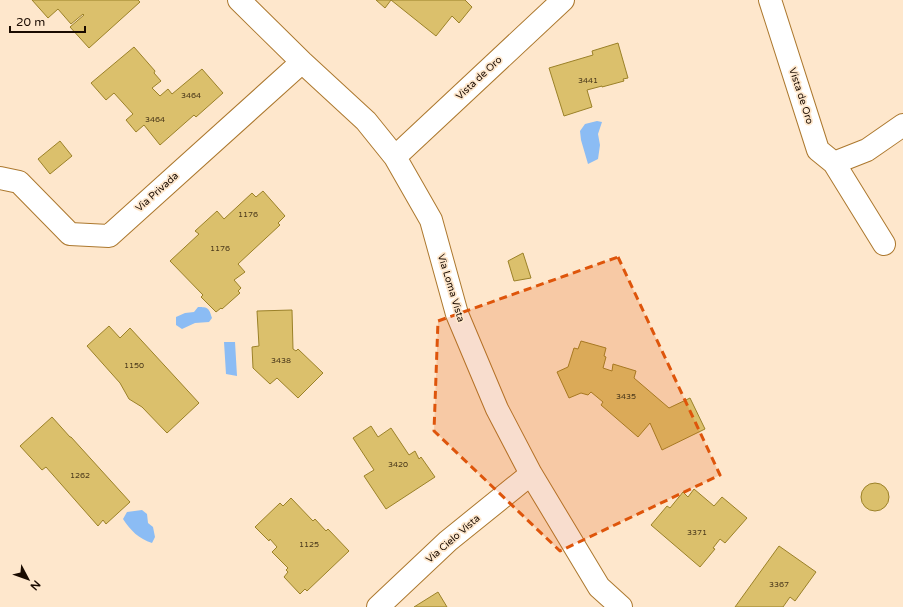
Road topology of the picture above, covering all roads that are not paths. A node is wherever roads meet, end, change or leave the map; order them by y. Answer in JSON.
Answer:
{"nodes":[{"id":1,"x":239,"y":0,"type":"edge"},
{"id":2,"x":563,"y":0,"type":"edge"},
{"id":3,"x":770,"y":0,"type":"edge"},
{"id":4,"x":302,"y":62,"type":"junction"},
{"id":5,"x":903,"y":125,"type":"edge"},
{"id":6,"x":395,"y":157,"type":"junction"},
{"id":7,"x":834,"y":163,"type":"junction"},
{"id":8,"x":0,"y":178,"type":"edge"},
{"id":9,"x":884,"y":244,"type":"dead end"},
{"id":10,"x":531,"y":474,"type":"junction"},
{"id":11,"x":378,"y":607,"type":"edge"},
{"id":12,"x":621,"y":607,"type":"edge"}],
"edges":[{"from":1,"to":4,"type":"street","name":"Via Loma Vista"},
{"from":2,"to":6,"type":"street","name":"Vista de Oro"},
{"from":3,"to":7,"type":"street","name":"Vista de Oro"},
{"from":4,"to":6,"type":"street","name":"Via Loma Vista"},
{"from":4,"to":8,"type":"street","name":"Via Privada"},
{"from":5,"to":7,"type":"street"},
{"from":6,"to":10,"type":"street","name":"Via Loma Vista"},
{"from":7,"to":9,"type":"street","name":"Vista de Oro"},
{"from":10,"to":11,"type":"street","name":"Via Cielo Vista"},
{"from":10,"to":12,"type":"street","name":"Via Loma Vista"}]}
